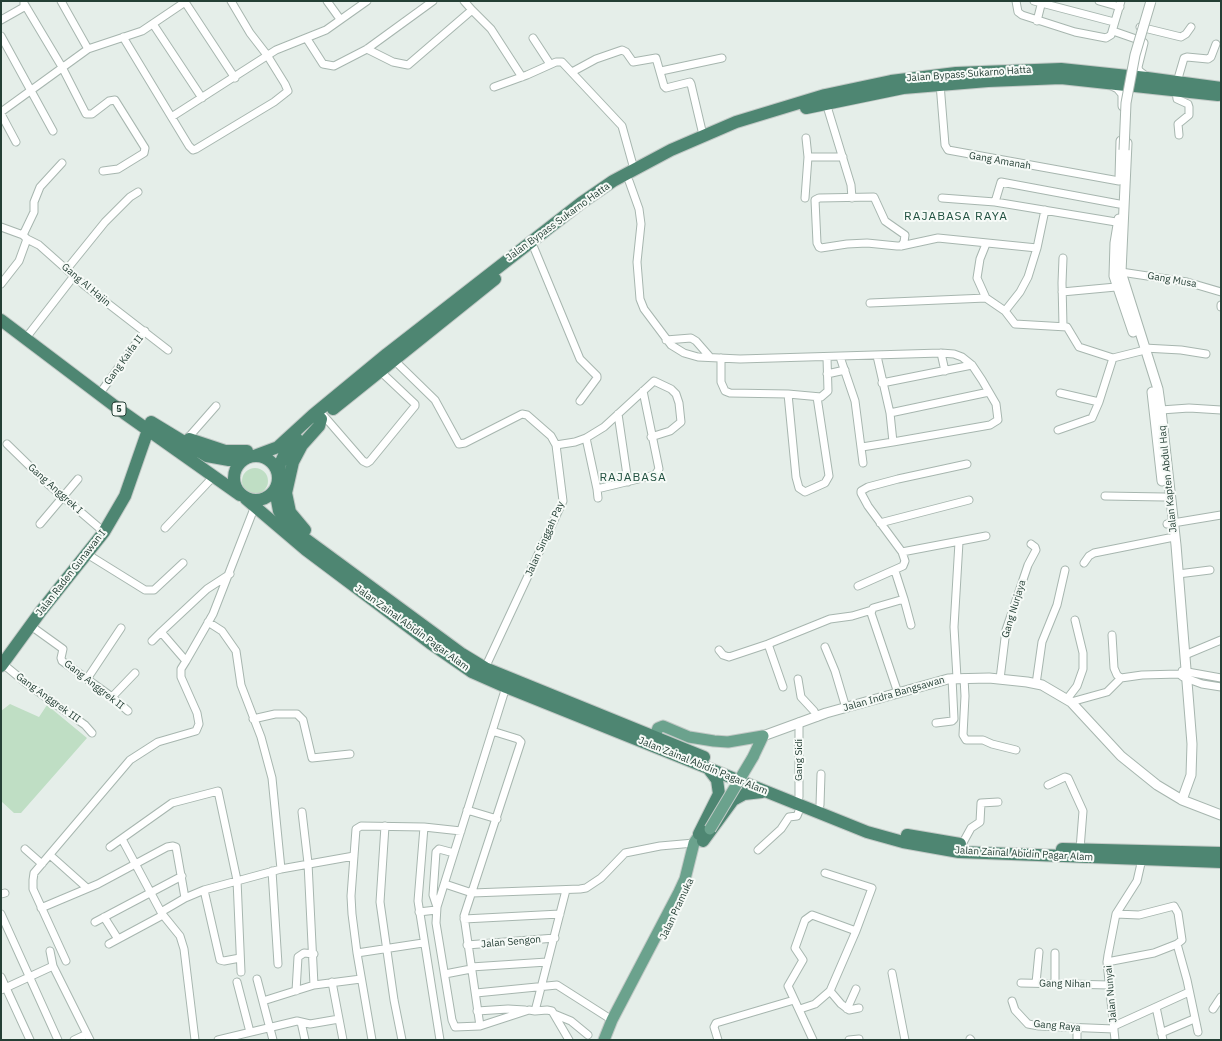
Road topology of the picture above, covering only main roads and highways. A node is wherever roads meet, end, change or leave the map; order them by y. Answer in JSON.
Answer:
{"nodes":[{"id":1,"x":1110,"y":78,"type":"junction"},
{"id":2,"x":1177,"y":86,"type":"junction"},
{"id":3,"x":1221,"y":88,"type":"edge"},
{"id":4,"x":1221,"y":96,"type":"edge"},
{"id":5,"x":492,"y":276,"type":"junction"},
{"id":6,"x":480,"y":286,"type":"junction"},
{"id":7,"x":1,"y":311,"type":"edge"},
{"id":8,"x":1,"y":320,"type":"edge"},
{"id":9,"x":319,"y":417,"type":"junction"},
{"id":10,"x":162,"y":429,"type":"junction"},
{"id":11,"x":148,"y":430,"type":"junction"},
{"id":12,"x":250,"y":457,"type":"junction"},
{"id":13,"x":278,"y":480,"type":"junction"},
{"id":14,"x":247,"y":500,"type":"junction"},
{"id":15,"x":331,"y":563,"type":"junction"},
{"id":16,"x":352,"y":573,"type":"junction"},
{"id":17,"x":2,"y":665,"type":"edge"},
{"id":18,"x":655,"y":736,"type":"junction"},
{"id":19,"x":759,"y":737,"type":"joint"},
{"id":20,"x":708,"y":768,"type":"junction"},
{"id":21,"x":765,"y":792,"type":"junction"},
{"id":22,"x":719,"y":794,"type":"junction"},
{"id":23,"x":733,"y":800,"type":"junction"},
{"id":24,"x":800,"y":802,"type":"junction"},
{"id":25,"x":702,"y":835,"type":"junction"},
{"id":26,"x":960,"y":848,"type":"junction"},
{"id":27,"x":1221,"y":853,"type":"edge"},
{"id":28,"x":1221,"y":862,"type":"edge"},
{"id":29,"x":634,"y":987,"type":"junction"},
{"id":30,"x":604,"y":1040,"type":"edge"},
{"id":31,"x":612,"y":1040,"type":"edge"}],
"edges":[{"from":1,"to":2,"type":"highway","name":"Jalan Bypass Sukarno Hatta"},
{"from":1,"to":5,"type":"highway","name":"Jalan Bypass Sukarno Hatta"},
{"from":1,"to":5,"type":"highway","name":"Jalan Bypass Sukarno Hatta"},
{"from":2,"to":3,"type":"highway","name":"Jalan Bypass Sukarno Hatta"},
{"from":2,"to":4,"type":"highway","name":"Jalan Bypass Sukarno Hatta"},
{"from":5,"to":6,"type":"highway","name":"Jalan Bypass Sukarno Hatta"},
{"from":6,"to":9,"type":"highway","name":"Jalan Bypass Sukarno Hatta"},
{"from":6,"to":9,"type":"highway","name":"Jalan Bypass Sukarno Hatta"},
{"from":7,"to":10,"type":"highway","number":"5"},
{"from":8,"to":11,"type":"highway","number":"5"},
{"from":9,"to":10,"type":"highway"},
{"from":9,"to":12,"type":"highway","name":"Jalan Bypass Sukarno Hatta"},
{"from":9,"to":13,"type":"highway","name":"Jalan Bypass Sukarno Hatta"},
{"from":9,"to":16,"type":"highway"},
{"from":10,"to":12,"type":"highway","number":"5"},
{"from":11,"to":14,"type":"highway","number":"5"},
{"from":11,"to":17,"type":"highway","name":"Jalan Raden Gunawan I"},
{"from":12,"to":13,"type":"highway"},
{"from":12,"to":14,"type":"highway"},
{"from":13,"to":14,"type":"highway"},
{"from":13,"to":15,"type":"highway","name":"Jalan Zainal Abidin Pagar Alam"},
{"from":14,"to":15,"type":"highway","name":"Jalan Zainal Abidin Pagar Alam"},
{"from":15,"to":16,"type":"highway","name":"Jalan Zainal Abidin Pagar Alam"},
{"from":15,"to":20,"type":"highway","name":"Jalan Zainal Abidin Pagar Alam"},
{"from":16,"to":18,"type":"highway","name":"Jalan Zainal Abidin Pagar Alam"},
{"from":18,"to":19,"type":"main road","name":"Jalan Indra Bangsawan"},
{"from":18,"to":24,"type":"highway","name":"Jalan Zainal Abidin Pagar Alam"},
{"from":19,"to":25,"type":"main road","name":"Jalan Pramuka"},
{"from":20,"to":21,"type":"highway","name":"Jalan Zainal Abidin Pagar Alam"},
{"from":20,"to":22,"type":"highway"},
{"from":21,"to":23,"type":"highway"},
{"from":21,"to":24,"type":"highway","name":"Jalan Zainal Abidin Pagar Alam"},
{"from":22,"to":23,"type":"highway"},
{"from":22,"to":25,"type":"highway"},
{"from":23,"to":25,"type":"highway"},
{"from":24,"to":26,"type":"highway","name":"Jalan Zainal Abidin Pagar Alam"},
{"from":24,"to":26,"type":"highway","name":"Jalan Zainal Abidin Pagar Alam"},
{"from":25,"to":29,"type":"main road","name":"Jalan Pramuka"},
{"from":26,"to":27,"type":"highway","name":"Jalan Zainal Abidin Pagar Alam"},
{"from":26,"to":28,"type":"highway","name":"Jalan Zainal Abidin Pagar Alam"},
{"from":29,"to":30,"type":"main road","name":"Jalan Pramuka"},
{"from":29,"to":31,"type":"main road","name":"Jalan Pramuka"}]}
